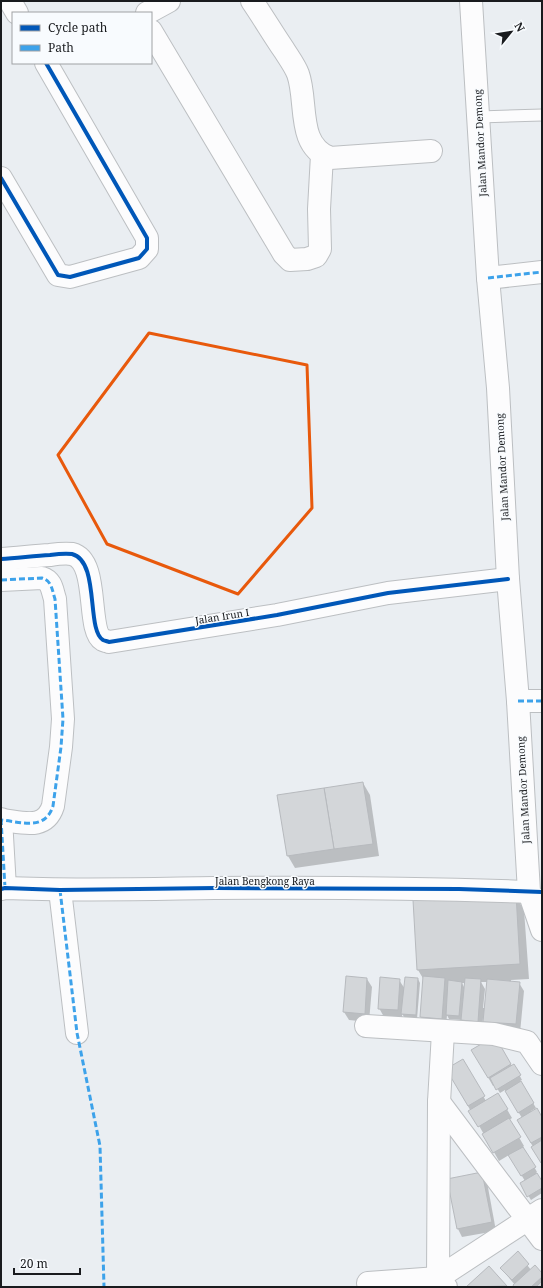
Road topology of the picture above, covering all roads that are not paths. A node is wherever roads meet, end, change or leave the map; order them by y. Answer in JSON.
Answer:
{"nodes":[{"id":1,"x":10,"y":1,"type":"edge"},
{"id":2,"x":134,"y":1,"type":"edge"},
{"id":3,"x":168,"y":1,"type":"edge"},
{"id":4,"x":252,"y":1,"type":"edge"},
{"id":5,"x":471,"y":1,"type":"edge"},
{"id":6,"x":16,"y":12,"type":"edge"},
{"id":7,"x":140,"y":12,"type":"edge"},
{"id":8,"x":149,"y":12,"type":"edge"},
{"id":9,"x":152,"y":33,"type":"edge"},
{"id":10,"x":47,"y":64,"type":"edge"},
{"id":11,"x":542,"y":114,"type":"edge"},
{"id":12,"x":479,"y":117,"type":"junction"},
{"id":13,"x":431,"y":151,"type":"dead end"},
{"id":14,"x":322,"y":155,"type":"junction"},
{"id":15,"x":1,"y":178,"type":"edge"},
{"id":16,"x":542,"y":272,"type":"edge"},
{"id":17,"x":488,"y":278,"type":"junction"},
{"id":18,"x":1,"y":559,"type":"edge"},
{"id":19,"x":508,"y":578,"type":"junction"},
{"id":20,"x":1,"y":580,"type":"edge"},
{"id":21,"x":518,"y":701,"type":"junction"},
{"id":22,"x":542,"y":701,"type":"edge"},
{"id":23,"x":1,"y":820,"type":"edge"},
{"id":24,"x":3,"y":888,"type":"edge"},
{"id":25,"x":60,"y":890,"type":"junction"},
{"id":26,"x":535,"y":892,"type":"edge"},
{"id":27,"x":542,"y":930,"type":"edge"},
{"id":28,"x":366,"y":1026,"type":"dead end"},
{"id":29,"x":443,"y":1032,"type":"junction"},
{"id":30,"x":77,"y":1033,"type":"dead end"},
{"id":31,"x":542,"y":1064,"type":"edge"},
{"id":32,"x":439,"y":1102,"type":"junction"},
{"id":33,"x":534,"y":1215,"type":"edge"},
{"id":34,"x":542,"y":1239,"type":"edge"},
{"id":35,"x":442,"y":1282,"type":"edge"},
{"id":36,"x":368,"y":1283,"type":"dead end"}],
"edges":[{"from":1,"to":6,"type":"street"},
{"from":2,"to":7,"type":"street"},
{"from":3,"to":8,"type":"street"},
{"from":4,"to":14,"type":"street"},
{"from":5,"to":12,"type":"street","name":"Jalan Mandor Demong"},
{"from":9,"to":14,"type":"street"},
{"from":10,"to":15,"type":"street"},
{"from":11,"to":12,"type":"lane"},
{"from":12,"to":17,"type":"street","name":"Jalan Mandor Demong"},
{"from":13,"to":14,"type":"street"},
{"from":16,"to":17,"type":"street"},
{"from":17,"to":19,"type":"street","name":"Jalan Mandor Demong"},
{"from":18,"to":19,"type":"street","name":"Jalan Irun I"},
{"from":19,"to":21,"type":"street","name":"Jalan Mandor Demong"},
{"from":20,"to":23,"type":"street"},
{"from":21,"to":22,"type":"street"},
{"from":21,"to":26,"type":"street","name":"Jalan Mandor Demong"},
{"from":23,"to":24,"type":"street"},
{"from":24,"to":25,"type":"street","name":"Jalan Bengkong Raya"},
{"from":25,"to":26,"type":"street","name":"Jalan Bengkong Raya"},
{"from":25,"to":30,"type":"street"},
{"from":26,"to":27,"type":"street","name":"Jalan Mandor Demong"},
{"from":28,"to":29,"type":"street"},
{"from":29,"to":31,"type":"street"},
{"from":29,"to":32,"type":"street"},
{"from":32,"to":33,"type":"street"},
{"from":32,"to":35,"type":"street"},
{"from":33,"to":34,"type":"street"},
{"from":33,"to":35,"type":"street"},
{"from":35,"to":36,"type":"street"}]}
